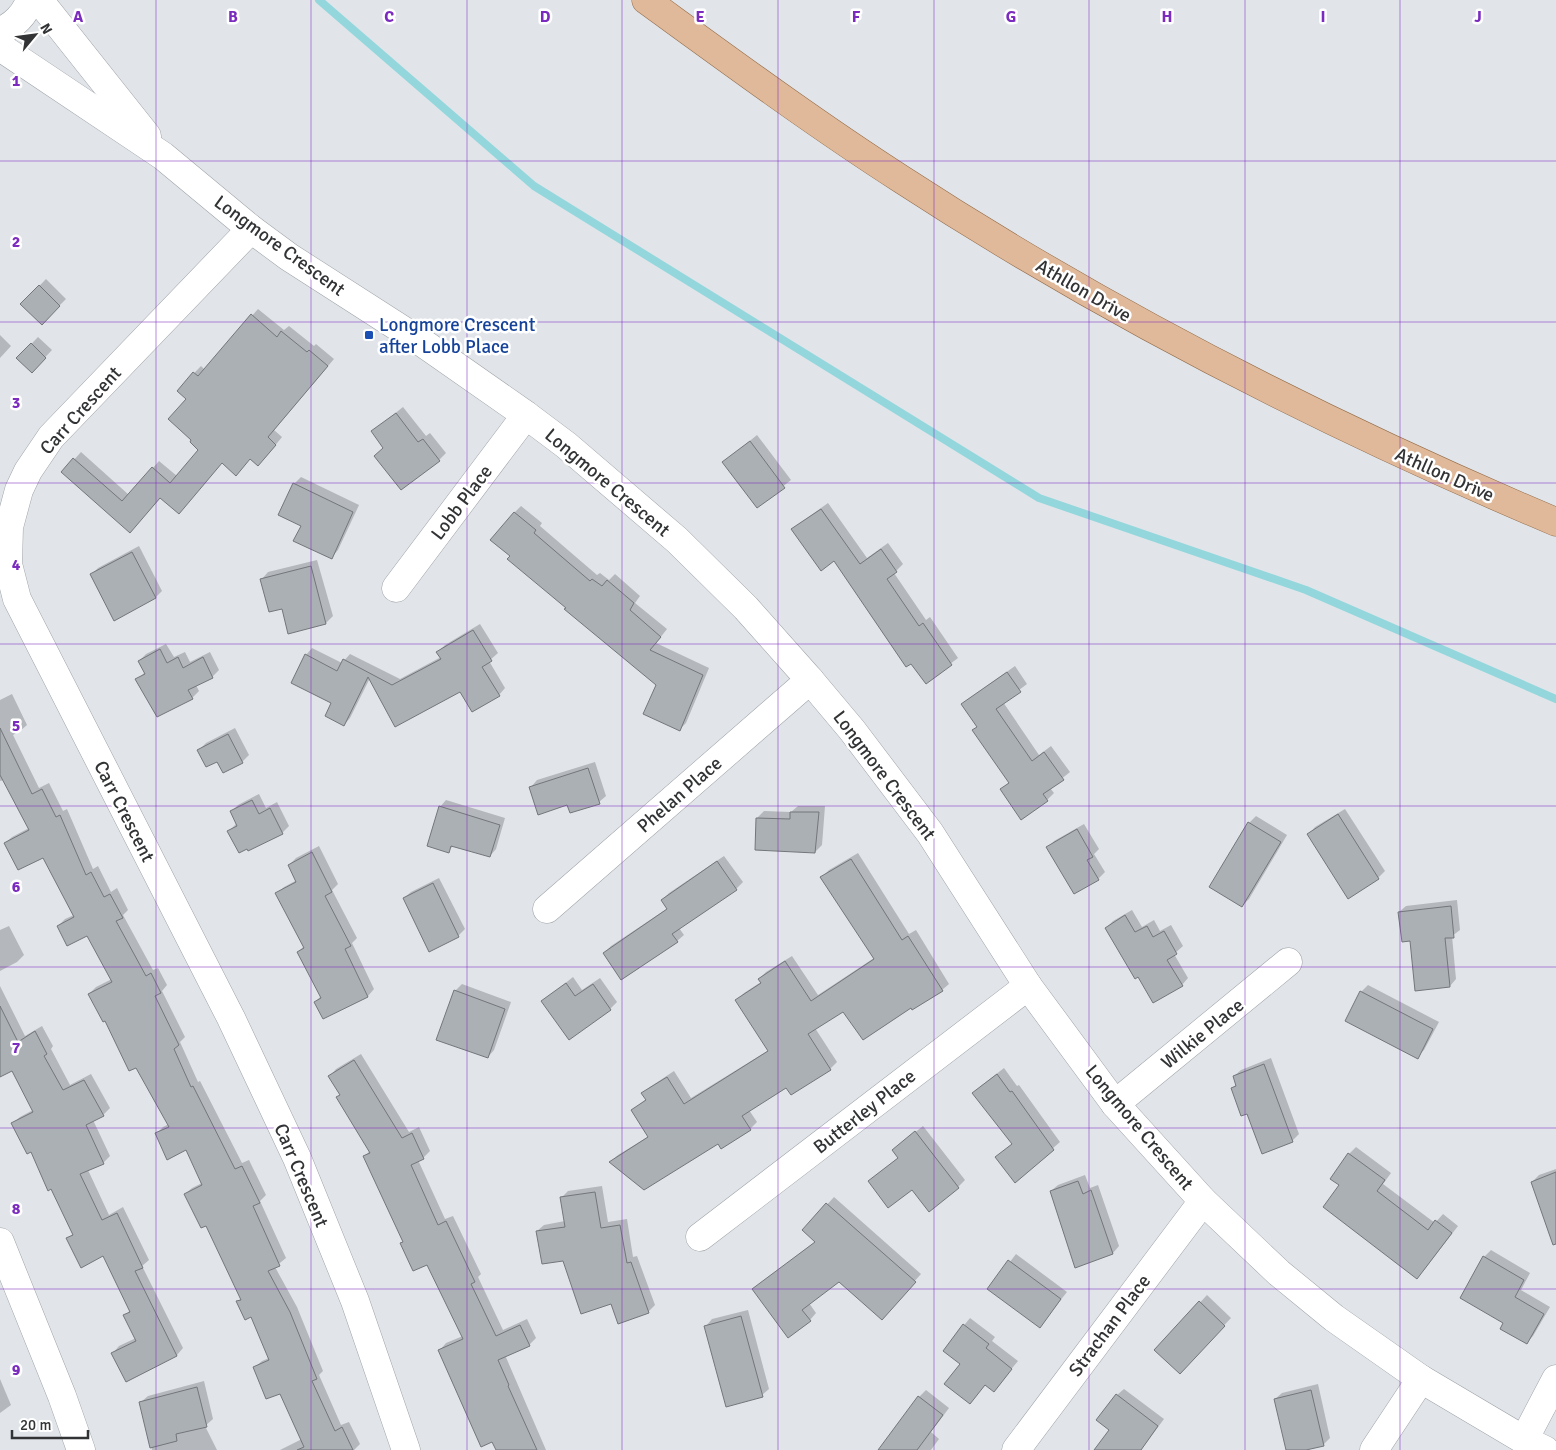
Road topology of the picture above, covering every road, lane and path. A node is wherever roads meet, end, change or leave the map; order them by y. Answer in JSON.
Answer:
{"nodes":[{"id":1,"x":30,"y":0,"type":"edge"},
{"id":2,"x":39,"y":0,"type":"edge"},
{"id":3,"x":646,"y":0,"type":"edge"},
{"id":4,"x":0,"y":31,"type":"edge"},
{"id":5,"x":0,"y":47,"type":"edge"},
{"id":6,"x":163,"y":156,"type":"junction"},
{"id":7,"x":251,"y":229,"type":"junction"},
{"id":8,"x":526,"y":415,"type":"junction"},
{"id":9,"x":1556,"y":522,"type":"edge"},
{"id":10,"x":396,"y":588,"type":"dead end"},
{"id":11,"x":810,"y":680,"type":"junction"},
{"id":12,"x":547,"y":909,"type":"dead end"},
{"id":13,"x":1288,"y":962,"type":"dead end"},
{"id":14,"x":1028,"y":986,"type":"junction"},
{"id":15,"x":1115,"y":1104,"type":"junction"},
{"id":16,"x":1203,"y":1201,"type":"junction"},
{"id":17,"x":700,"y":1238,"type":"dead end"},
{"id":18,"x":0,"y":1242,"type":"edge"},
{"id":19,"x":1421,"y":1379,"type":"junction"},
{"id":20,"x":1556,"y":1380,"type":"edge"},
{"id":21,"x":1534,"y":1445,"type":"edge"},
{"id":22,"x":80,"y":1450,"type":"edge"},
{"id":23,"x":406,"y":1450,"type":"edge"},
{"id":24,"x":1016,"y":1450,"type":"edge"},
{"id":25,"x":1374,"y":1450,"type":"edge"}],
"edges":[{"from":1,"to":4,"type":"street"},
{"from":2,"to":6,"type":"street","name":"Longmore Crescent"},
{"from":3,"to":9,"type":"main road","name":"Athllon Drive"},
{"from":5,"to":6,"type":"street","name":"Longmore Crescent"},
{"from":6,"to":7,"type":"street","name":"Longmore Crescent"},
{"from":7,"to":8,"type":"street","name":"Longmore Crescent"},
{"from":7,"to":23,"type":"street","name":"Carr Crescent"},
{"from":8,"to":10,"type":"street","name":"Lobb Place"},
{"from":8,"to":11,"type":"street","name":"Longmore Crescent"},
{"from":11,"to":12,"type":"street","name":"Phelan Place"},
{"from":11,"to":14,"type":"street","name":"Longmore Crescent"},
{"from":13,"to":15,"type":"street","name":"Wilkie Place"},
{"from":14,"to":15,"type":"street","name":"Longmore Crescent"},
{"from":14,"to":17,"type":"street","name":"Butterley Place"},
{"from":15,"to":16,"type":"street","name":"Longmore Crescent"},
{"from":16,"to":19,"type":"street","name":"Longmore Crescent"},
{"from":16,"to":24,"type":"street","name":"Strachan Place"},
{"from":18,"to":22,"type":"street"},
{"from":19,"to":21,"type":"street","name":"Longmore Crescent"},
{"from":19,"to":25,"type":"street"},
{"from":20,"to":21,"type":"street"}]}
